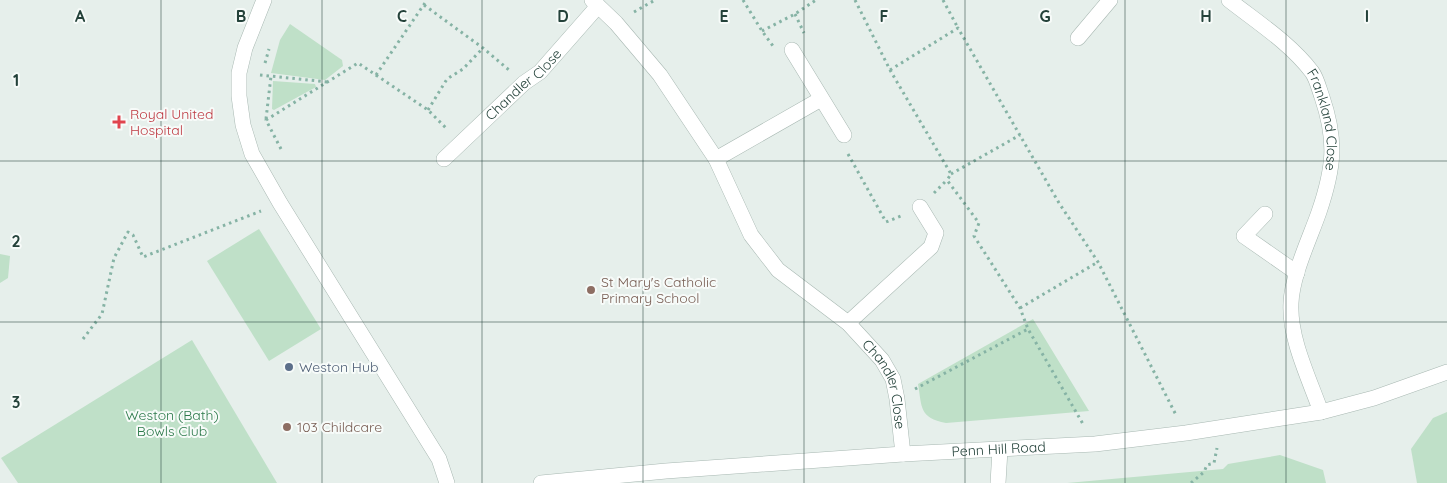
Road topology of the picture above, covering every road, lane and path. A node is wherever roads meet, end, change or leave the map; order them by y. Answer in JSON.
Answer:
{"nodes":[{"id":1,"x":427,"y":0,"type":"edge"},
{"id":2,"x":744,"y":0,"type":"edge"},
{"id":3,"x":816,"y":0,"type":"edge"},
{"id":4,"x":855,"y":0,"type":"edge"},
{"id":5,"x":943,"y":0,"type":"edge"},
{"id":6,"x":1110,"y":0,"type":"edge"},
{"id":7,"x":1229,"y":0,"type":"edge"},
{"id":8,"x":260,"y":1,"type":"edge"},
{"id":9,"x":595,"y":3,"type":"edge"},
{"id":10,"x":424,"y":5,"type":"junction"},
{"id":11,"x":958,"y":28,"type":"junction"},
{"id":12,"x":762,"y":31,"type":"junction"},
{"id":13,"x":1078,"y":38,"type":"dead end"},
{"id":14,"x":482,"y":48,"type":"junction"},
{"id":15,"x":792,"y":50,"type":"joint"},
{"id":16,"x":890,"y":70,"type":"junction"},
{"id":17,"x":239,"y":74,"type":"junction"},
{"id":18,"x":376,"y":75,"type":"junction"},
{"id":19,"x":271,"y":76,"type":"junction"},
{"id":20,"x":330,"y":82,"type":"junction"},
{"id":21,"x":524,"y":83,"type":"junction"},
{"id":22,"x":821,"y":99,"type":"junction"},
{"id":23,"x":428,"y":110,"type":"junction"},
{"id":24,"x":266,"y":120,"type":"junction"},
{"id":25,"x":844,"y":135,"type":"joint"},
{"id":26,"x":1020,"y":135,"type":"junction"},
{"id":27,"x":460,"y":143,"type":"junction"},
{"id":28,"x":281,"y":149,"type":"dead end"},
{"id":29,"x":444,"y":159,"type":"dead end"},
{"id":30,"x":716,"y":159,"type":"junction"},
{"id":31,"x":951,"y":174,"type":"junction"},
{"id":32,"x":947,"y":180,"type":"junction"},
{"id":33,"x":280,"y":203,"type":"junction"},
{"id":34,"x":920,"y":207,"type":"junction"},
{"id":35,"x":1265,"y":214,"type":"dead end"},
{"id":36,"x":1098,"y":262,"type":"junction"},
{"id":37,"x":1297,"y":274,"type":"junction"},
{"id":38,"x":1020,"y":308,"type":"junction"},
{"id":39,"x":848,"y":323,"type":"junction"},
{"id":40,"x":1028,"y":329,"type":"junction"},
{"id":41,"x":83,"y":339,"type":"dead end"},
{"id":42,"x":1447,"y":372,"type":"edge"},
{"id":43,"x":897,"y":399,"type":"junction"},
{"id":44,"x":1321,"y":412,"type":"junction"},
{"id":45,"x":1222,"y":428,"type":"junction"},
{"id":46,"x":1186,"y":433,"type":"junction"},
{"id":47,"x":1095,"y":444,"type":"junction"},
{"id":48,"x":1000,"y":450,"type":"junction"},
{"id":49,"x":903,"y":454,"type":"junction"},
{"id":50,"x":446,"y":483,"type":"edge"},
{"id":51,"x":542,"y":483,"type":"edge"},
{"id":52,"x":998,"y":483,"type":"edge"},
{"id":53,"x":1191,"y":483,"type":"edge"}],
"edges":[{"from":1,"to":10,"type":"path"},
{"from":2,"to":12,"type":"path"},
{"from":3,"to":12,"type":"path"},
{"from":4,"to":16,"type":"path"},
{"from":5,"to":11,"type":"path"},
{"from":6,"to":13,"type":"street"},
{"from":7,"to":37,"type":"street","name":"Frankland Close"},
{"from":8,"to":17,"type":"street"},
{"from":9,"to":21,"type":"street","name":"Chandler Close"},
{"from":9,"to":30,"type":"street","name":"Chandler Close"},
{"from":10,"to":14,"type":"path"},
{"from":10,"to":18,"type":"path"},
{"from":11,"to":16,"type":"path"},
{"from":11,"to":26,"type":"path"},
{"from":12,"to":15,"type":"path"},
{"from":14,"to":21,"type":"path"},
{"from":14,"to":23,"type":"path"},
{"from":15,"to":22,"type":"street"},
{"from":16,"to":31,"type":"path"},
{"from":17,"to":19,"type":"path"},
{"from":17,"to":33,"type":"street"},
{"from":18,"to":20,"type":"path"},
{"from":18,"to":23,"type":"path"},
{"from":19,"to":20,"type":"path"},
{"from":19,"to":24,"type":"path"},
{"from":20,"to":24,"type":"path"},
{"from":21,"to":27,"type":"street","name":"Chandler Close"},
{"from":22,"to":25,"type":"street"},
{"from":22,"to":30,"type":"street"},
{"from":23,"to":27,"type":"path"},
{"from":24,"to":28,"type":"path"},
{"from":25,"to":34,"type":"path"},
{"from":26,"to":31,"type":"path"},
{"from":26,"to":36,"type":"path"},
{"from":27,"to":29,"type":"street","name":"Chandler Close"},
{"from":30,"to":39,"type":"street","name":"Chandler Close"},
{"from":31,"to":32,"type":"path"},
{"from":32,"to":34,"type":"path"},
{"from":32,"to":38,"type":"path"},
{"from":33,"to":41,"type":"path"},
{"from":33,"to":50,"type":"street"},
{"from":34,"to":39,"type":"street"},
{"from":35,"to":37,"type":"street"},
{"from":36,"to":38,"type":"path"},
{"from":36,"to":46,"type":"path"},
{"from":37,"to":44,"type":"street","name":"Frankland Close"},
{"from":38,"to":40,"type":"path"},
{"from":39,"to":43,"type":"street","name":"Chandler Close"},
{"from":40,"to":43,"type":"path"},
{"from":40,"to":47,"type":"path"},
{"from":42,"to":44,"type":"street","name":"Penn Hill Road"},
{"from":43,"to":49,"type":"street","name":"Chandler Close"},
{"from":44,"to":45,"type":"street","name":"Penn Hill Road"},
{"from":45,"to":46,"type":"street","name":"Penn Hill Road"},
{"from":45,"to":53,"type":"path"},
{"from":46,"to":47,"type":"street","name":"Penn Hill Road"},
{"from":47,"to":48,"type":"street","name":"Penn Hill Road"},
{"from":48,"to":49,"type":"street","name":"Penn Hill Road"},
{"from":48,"to":52,"type":"street"},
{"from":49,"to":51,"type":"street","name":"Penn Hill Road"}]}
